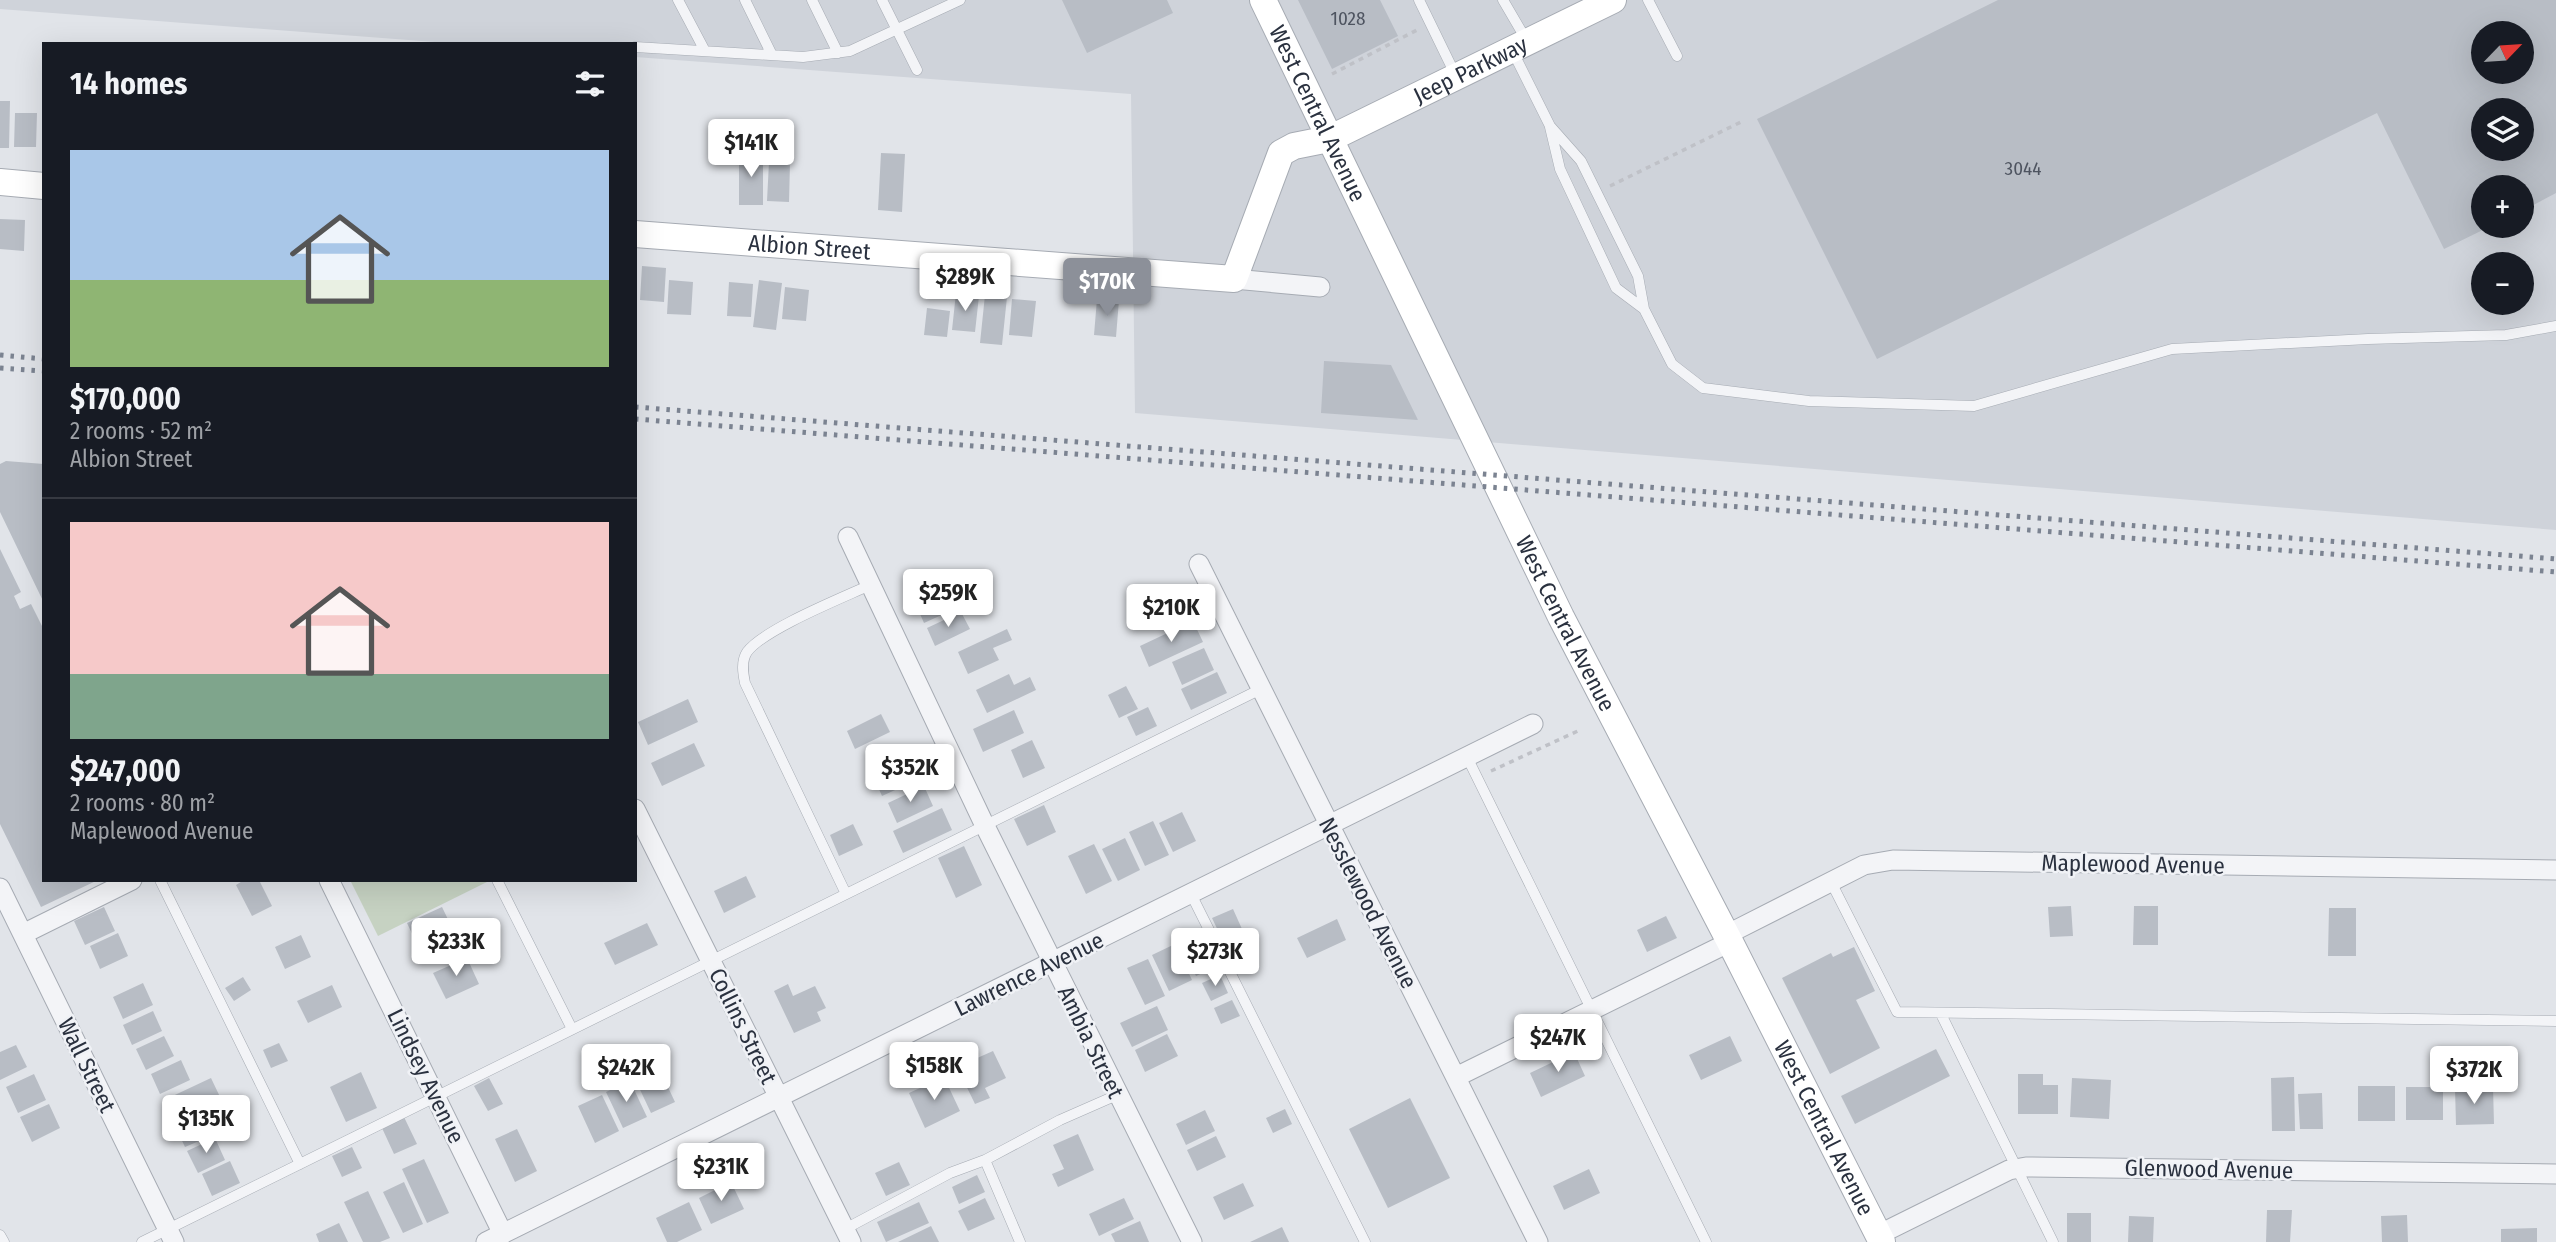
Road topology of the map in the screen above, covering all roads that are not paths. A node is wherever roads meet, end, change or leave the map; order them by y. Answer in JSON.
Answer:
{"nodes":[{"id":1,"x":678,"y":0,"type":"edge"},
{"id":2,"x":745,"y":0,"type":"edge"},
{"id":3,"x":813,"y":0,"type":"edge"},
{"id":4,"x":883,"y":0,"type":"edge"},
{"id":5,"x":960,"y":0,"type":"edge"},
{"id":6,"x":1263,"y":0,"type":"edge"},
{"id":7,"x":1419,"y":0,"type":"edge"},
{"id":8,"x":1503,"y":0,"type":"edge"},
{"id":9,"x":1613,"y":0,"type":"edge"},
{"id":10,"x":1648,"y":0,"type":"edge"},
{"id":11,"x":897,"y":29,"type":"junction"},
{"id":12,"x":1519,"y":46,"type":"junction"},
{"id":13,"x":637,"y":47,"type":"edge"},
{"id":14,"x":705,"y":51,"type":"junction"},
{"id":15,"x":838,"y":53,"type":"junction"},
{"id":16,"x":772,"y":55,"type":"junction"},
{"id":17,"x":1677,"y":56,"type":"dead end"},
{"id":18,"x":917,"y":70,"type":"dead end"},
{"id":19,"x":1456,"y":77,"type":"junction"},
{"id":20,"x":1550,"y":126,"type":"junction"},
{"id":21,"x":1329,"y":139,"type":"junction"},
{"id":22,"x":0,"y":182,"type":"edge"},
{"id":23,"x":42,"y":186,"type":"edge"},
{"id":24,"x":637,"y":234,"type":"edge"},
{"id":25,"x":1234,"y":279,"type":"junction"},
{"id":26,"x":1320,"y":287,"type":"dead end"},
{"id":27,"x":1644,"y":309,"type":"junction"},
{"id":28,"x":2556,"y":326,"type":"edge"},
{"id":29,"x":848,"y":537,"type":"dead end"},
{"id":30,"x":1199,"y":564,"type":"dead end"},
{"id":31,"x":870,"y":584,"type":"junction"},
{"id":32,"x":1261,"y":690,"type":"junction"},
{"id":33,"x":1533,"y":724,"type":"dead end"},
{"id":34,"x":1475,"y":762,"type":"junction"},
{"id":35,"x":637,"y":813,"type":"edge"},
{"id":36,"x":1329,"y":825,"type":"junction"},
{"id":37,"x":985,"y":826,"type":"junction"},
{"id":38,"x":2556,"y":870,"type":"edge"},
{"id":39,"x":128,"y":882,"type":"edge"},
{"id":40,"x":161,"y":882,"type":"edge"},
{"id":41,"x":329,"y":882,"type":"edge"},
{"id":42,"x":498,"y":882,"type":"edge"},
{"id":43,"x":1831,"y":882,"type":"junction"},
{"id":44,"x":0,"y":888,"type":"edge"},
{"id":45,"x":846,"y":894,"type":"junction"},
{"id":46,"x":1191,"y":894,"type":"junction"},
{"id":47,"x":23,"y":934,"type":"junction"},
{"id":48,"x":1728,"y":938,"type":"junction"},
{"id":49,"x":711,"y":961,"type":"junction"},
{"id":50,"x":1052,"y":962,"type":"junction"},
{"id":51,"x":1591,"y":1010,"type":"junction"},
{"id":52,"x":1941,"y":1014,"type":"junction"},
{"id":53,"x":2556,"y":1021,"type":"edge"},
{"id":54,"x":572,"y":1029,"type":"junction"},
{"id":55,"x":1456,"y":1077,"type":"junction"},
{"id":56,"x":1117,"y":1095,"type":"junction"},
{"id":57,"x":436,"y":1096,"type":"junction"},
{"id":58,"x":779,"y":1098,"type":"junction"},
{"id":59,"x":985,"y":1160,"type":"junction"},
{"id":60,"x":300,"y":1164,"type":"junction"},
{"id":61,"x":2016,"y":1168,"type":"junction"},
{"id":62,"x":2556,"y":1174,"type":"edge"},
{"id":63,"x":0,"y":1235,"type":"edge"},
{"id":64,"x":848,"y":1235,"type":"edge"},
{"id":65,"x":171,"y":1236,"type":"edge"},
{"id":66,"x":495,"y":1238,"type":"edge"},
{"id":67,"x":1880,"y":1239,"type":"edge"},
{"id":68,"x":4,"y":1242,"type":"edge"},
{"id":69,"x":142,"y":1242,"type":"edge"},
{"id":70,"x":1020,"y":1242,"type":"edge"},
{"id":71,"x":1192,"y":1242,"type":"edge"},
{"id":72,"x":1365,"y":1242,"type":"edge"},
{"id":73,"x":1538,"y":1242,"type":"edge"},
{"id":74,"x":1706,"y":1242,"type":"edge"},
{"id":75,"x":2053,"y":1242,"type":"edge"}],
"edges":[{"from":1,"to":14,"type":"lane"},
{"from":2,"to":16,"type":"lane"},
{"from":3,"to":15,"type":"lane"},
{"from":4,"to":11,"type":"lane"},
{"from":5,"to":11,"type":"lane"},
{"from":6,"to":21,"type":"main road","name":"West Central Avenue"},
{"from":7,"to":19,"type":"lane"},
{"from":8,"to":12,"type":"lane"},
{"from":9,"to":12,"type":"main road","name":"Jeep Parkway"},
{"from":10,"to":17,"type":"lane"},
{"from":11,"to":15,"type":"lane"},
{"from":11,"to":18,"type":"lane"},
{"from":12,"to":19,"type":"main road","name":"Jeep Parkway"},
{"from":12,"to":20,"type":"lane"},
{"from":13,"to":14,"type":"lane"},
{"from":14,"to":16,"type":"lane"},
{"from":15,"to":16,"type":"lane"},
{"from":19,"to":21,"type":"main road","name":"Jeep Parkway"},
{"from":20,"to":27,"type":"lane"},
{"from":20,"to":27,"type":"lane"},
{"from":21,"to":25,"type":"main road"},
{"from":21,"to":48,"type":"main road","name":"West Central Avenue"},
{"from":22,"to":23,"type":"main road"},
{"from":24,"to":25,"type":"main road","name":"Albion Street"},
{"from":25,"to":26,"type":"street","name":"Albion Street"},
{"from":27,"to":28,"type":"lane"},
{"from":29,"to":31,"type":"street","name":"Ambia Street"},
{"from":30,"to":32,"type":"street","name":"Nesslewood Avenue"},
{"from":31,"to":37,"type":"street","name":"Ambia Street"},
{"from":31,"to":45,"type":"lane"},
{"from":32,"to":36,"type":"street","name":"Nesslewood Avenue"},
{"from":32,"to":37,"type":"lane"},
{"from":33,"to":34,"type":"street","name":"Lawrence Avenue"},
{"from":34,"to":36,"type":"street","name":"Lawrence Avenue"},
{"from":34,"to":51,"type":"lane"},
{"from":35,"to":49,"type":"street","name":"Collins Street"},
{"from":36,"to":46,"type":"street","name":"Lawrence Avenue"},
{"from":36,"to":55,"type":"street","name":"Nesslewood Avenue"},
{"from":37,"to":45,"type":"lane"},
{"from":37,"to":50,"type":"street","name":"Ambia Street"},
{"from":38,"to":43,"type":"street","name":"Maplewood Avenue"},
{"from":39,"to":47,"type":"street"},
{"from":40,"to":60,"type":"lane"},
{"from":41,"to":57,"type":"street","name":"Lindsey Avenue"},
{"from":42,"to":54,"type":"lane"},
{"from":43,"to":48,"type":"street","name":"Maplewood Avenue"},
{"from":43,"to":52,"type":"lane"},
{"from":44,"to":47,"type":"street","name":"Wall Street"},
{"from":45,"to":49,"type":"lane"},
{"from":46,"to":50,"type":"street","name":"Lawrence Avenue"},
{"from":46,"to":72,"type":"lane"},
{"from":47,"to":65,"type":"street","name":"Wall Street"},
{"from":48,"to":51,"type":"street","name":"Maplewood Avenue"},
{"from":48,"to":67,"type":"main road","name":"West Central Avenue"},
{"from":49,"to":54,"type":"lane"},
{"from":49,"to":58,"type":"street","name":"Collins Street"},
{"from":50,"to":56,"type":"street","name":"Ambia Street"},
{"from":50,"to":58,"type":"street","name":"Lawrence Avenue"},
{"from":51,"to":55,"type":"street","name":"Maplewood Avenue"},
{"from":51,"to":74,"type":"lane"},
{"from":52,"to":53,"type":"lane"},
{"from":52,"to":61,"type":"lane"},
{"from":54,"to":57,"type":"lane"},
{"from":55,"to":73,"type":"street","name":"Nesslewood Avenue"},
{"from":56,"to":59,"type":"lane"},
{"from":56,"to":71,"type":"street","name":"Ambia Street"},
{"from":57,"to":60,"type":"lane"},
{"from":57,"to":66,"type":"street","name":"Lindsey Avenue"},
{"from":58,"to":64,"type":"street","name":"Collins Street"},
{"from":58,"to":66,"type":"street","name":"Lawrence Avenue"},
{"from":59,"to":64,"type":"lane"},
{"from":59,"to":70,"type":"lane"},
{"from":60,"to":65,"type":"lane"},
{"from":61,"to":62,"type":"street","name":"Glenwood Avenue"},
{"from":61,"to":67,"type":"street","name":"Glenwood Avenue"},
{"from":61,"to":75,"type":"lane"},
{"from":63,"to":68,"type":"lane"},
{"from":65,"to":69,"type":"lane"}]}
